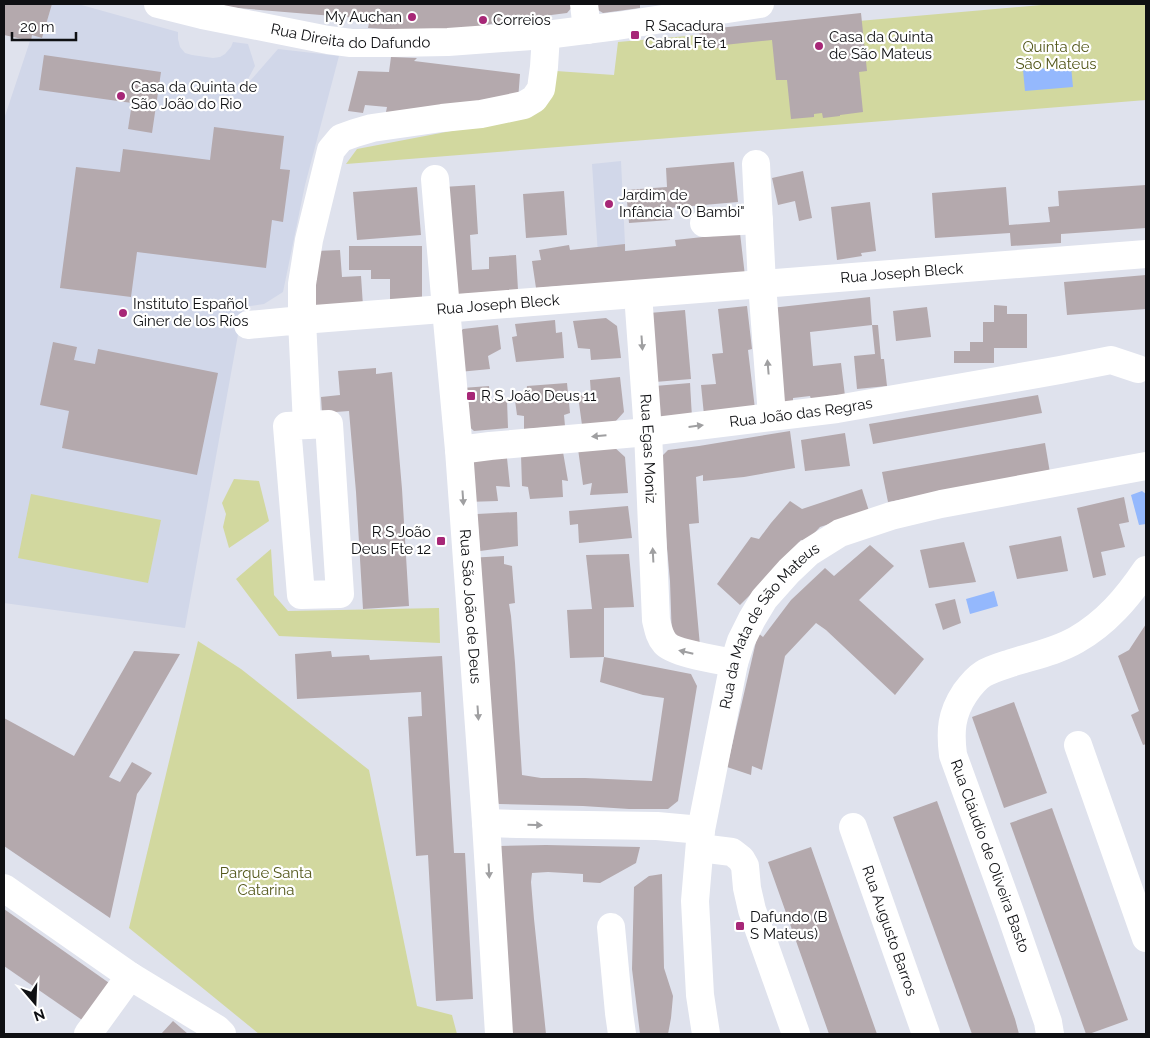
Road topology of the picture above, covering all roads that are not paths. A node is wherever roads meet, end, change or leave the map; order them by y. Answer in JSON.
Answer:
{"nodes":[{"id":1,"x":158,"y":4,"type":"edge"},
{"id":2,"x":760,"y":4,"type":"edge"},
{"id":3,"x":202,"y":9,"type":"edge"},
{"id":4,"x":586,"y":20,"type":"edge"},
{"id":5,"x":546,"y":34,"type":"junction"},
{"id":6,"x":756,"y":164,"type":"dead end"},
{"id":7,"x":435,"y":179,"type":"dead end"},
{"id":8,"x":758,"y":220,"type":"junction"},
{"id":9,"x":704,"y":223,"type":"dead end"},
{"id":10,"x":1146,"y":254,"type":"edge"},
{"id":11,"x":762,"y":284,"type":"junction"},
{"id":12,"x":638,"y":294,"type":"junction"},
{"id":13,"x":446,"y":309,"type":"junction"},
{"id":14,"x":302,"y":320,"type":"junction"},
{"id":15,"x":248,"y":325,"type":"dead end"},
{"id":16,"x":1138,"y":369,"type":"dead end"},
{"id":17,"x":772,"y":416,"type":"junction"},
{"id":18,"x":307,"y":425,"type":"junction"},
{"id":19,"x":648,"y":432,"type":"junction"},
{"id":20,"x":459,"y":450,"type":"junction"},
{"id":21,"x":1146,"y":466,"type":"edge"},
{"id":22,"x":1146,"y":570,"type":"edge"},
{"id":23,"x":734,"y":663,"type":"junction"},
{"id":24,"x":1078,"y":745,"type":"dead end"},
{"id":25,"x":486,"y":823,"type":"junction"},
{"id":26,"x":853,"y":827,"type":"dead end"},
{"id":27,"x":701,"y":839,"type":"junction"},
{"id":28,"x":4,"y":888,"type":"edge"},
{"id":29,"x":611,"y":927,"type":"dead end"},
{"id":30,"x":1146,"y":938,"type":"edge"},
{"id":31,"x":130,"y":976,"type":"junction"},
{"id":32,"x":88,"y":1034,"type":"edge"},
{"id":33,"x":222,"y":1034,"type":"edge"},
{"id":34,"x":499,"y":1034,"type":"edge"},
{"id":35,"x":622,"y":1034,"type":"edge"},
{"id":36,"x":706,"y":1034,"type":"edge"},
{"id":37,"x":796,"y":1034,"type":"edge"},
{"id":38,"x":926,"y":1034,"type":"edge"},
{"id":39,"x":1050,"y":1034,"type":"edge"}],
"edges":[{"from":1,"to":3,"type":"street","name":"Rua Direita do Dafundo"},
{"from":2,"to":4,"type":"street","name":"Rua Direita do Dafundo"},
{"from":3,"to":5,"type":"street","name":"Rua Direita do Dafundo"},
{"from":4,"to":5,"type":"street","name":"Rua Direita do Dafundo"},
{"from":5,"to":14,"type":"street"},
{"from":6,"to":8,"type":"street"},
{"from":7,"to":13,"type":"street","name":"Rua São João de Deus"},
{"from":8,"to":9,"type":"street"},
{"from":8,"to":11,"type":"street"},
{"from":10,"to":11,"type":"street","name":"Rua Joseph Bleck"},
{"from":11,"to":12,"type":"street","name":"Rua Joseph Bleck"},
{"from":17,"to":11,"type":"street","one_way":true},
{"from":12,"to":13,"type":"street","name":"Rua Joseph Bleck"},
{"from":12,"to":19,"type":"street","name":"Rua Egas Moniz","one_way":true},
{"from":13,"to":14,"type":"street","name":"Rua Joseph Bleck"},
{"from":13,"to":20,"type":"street","name":"Rua São João de Deus"},
{"from":14,"to":15,"type":"street","name":"Rua Joseph Bleck"},
{"from":14,"to":18,"type":"street"},
{"from":16,"to":17,"type":"street","name":"Rua João das Regras"},
{"from":19,"to":17,"type":"street","name":"Rua João das Regras","one_way":true},
{"from":18,"to":18,"type":"street"},
{"from":19,"to":20,"type":"street","name":"Rua João das Regras","one_way":true},
{"from":23,"to":19,"type":"street","name":"Rua Egas Moniz","one_way":true},
{"from":20,"to":25,"type":"street","name":"Rua São João de Deus","one_way":true},
{"from":21,"to":23,"type":"street","name":"Rua da Mata de São Mateus"},
{"from":22,"to":39,"type":"street","name":"Rua Cláudio de Oliveira Basto"},
{"from":23,"to":27,"type":"street","name":"Rua da Mata de São Mateus"},
{"from":24,"to":30,"type":"street"},
{"from":25,"to":27,"type":"street","one_way":true},
{"from":25,"to":34,"type":"street","name":"Rua São João de Deus","one_way":true},
{"from":26,"to":38,"type":"street","name":"Rua Augusto Barros"},
{"from":27,"to":36,"type":"street","name":"Rua da Mata de São Mateus"},
{"from":27,"to":37,"type":"street"},
{"from":28,"to":31,"type":"street"},
{"from":29,"to":35,"type":"street"},
{"from":31,"to":32,"type":"street"},
{"from":31,"to":33,"type":"street"}]}
